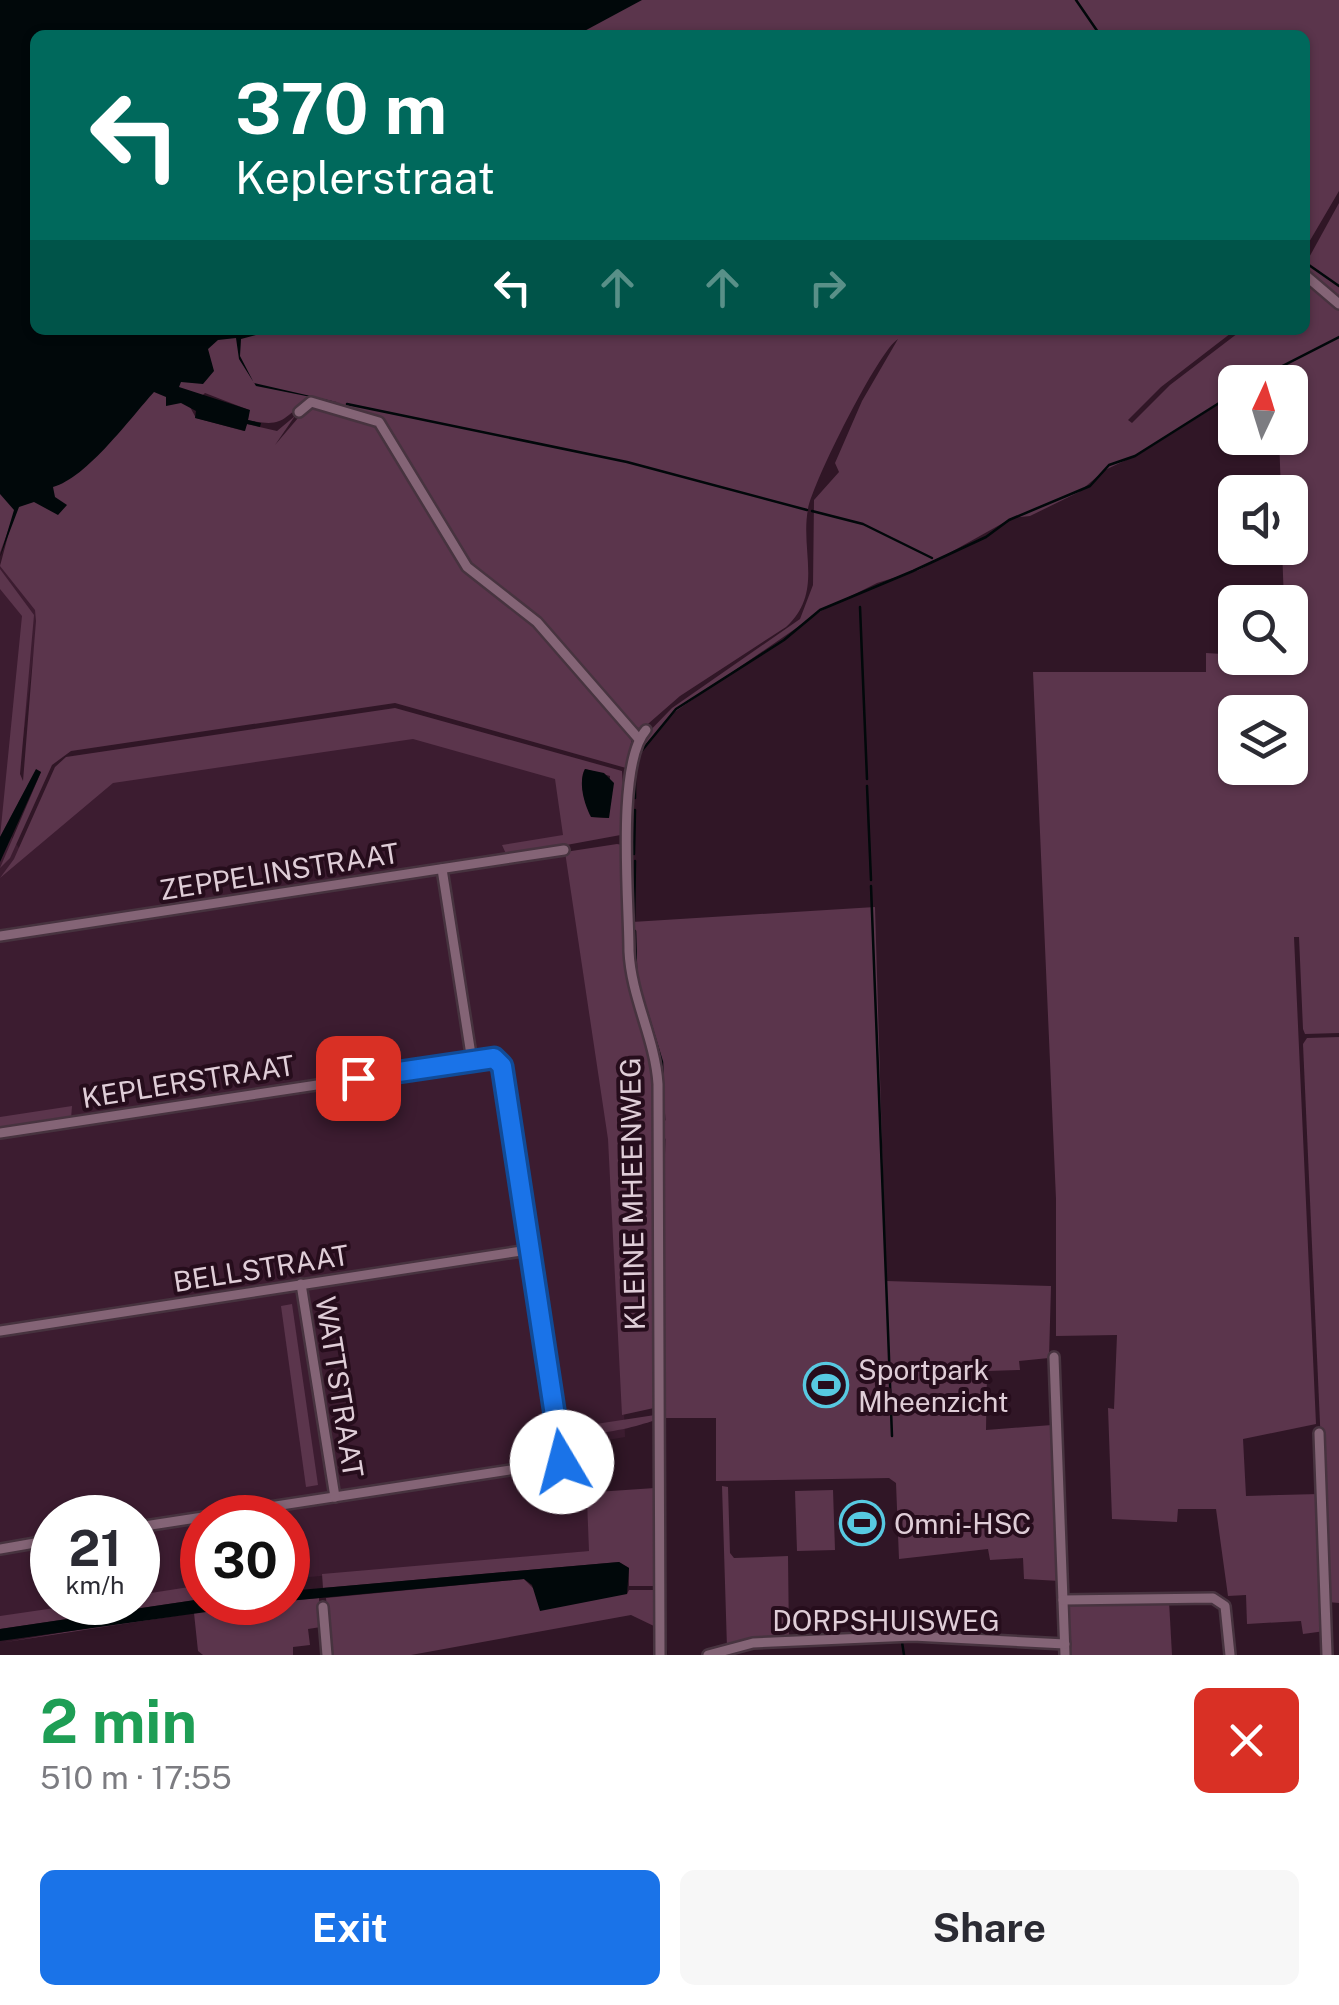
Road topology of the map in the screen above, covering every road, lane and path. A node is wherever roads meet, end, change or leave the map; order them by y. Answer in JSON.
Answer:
{"nodes":[{"id":1,"x":1310,"y":279,"type":"edge"},
{"id":2,"x":1339,"y":304,"type":"edge"},
{"id":3,"x":299,"y":412,"type":"dead end"},
{"id":4,"x":564,"y":850,"type":"dead end"},
{"id":5,"x":442,"y":870,"type":"junction"},
{"id":6,"x":0,"y":936,"type":"edge"},
{"id":7,"x":472,"y":1061,"type":"junction"},
{"id":8,"x":0,"y":1133,"type":"edge"},
{"id":9,"x":528,"y":1250,"type":"junction"},
{"id":10,"x":302,"y":1284,"type":"junction"},
{"id":11,"x":0,"y":1330,"type":"edge"},
{"id":12,"x":1054,"y":1357,"type":"dead end"},
{"id":13,"x":1319,"y":1433,"type":"dead end"},
{"id":14,"x":335,"y":1497,"type":"junction"},
{"id":15,"x":160,"y":1524,"type":"edge"},
{"id":16,"x":30,"y":1544,"type":"edge"},
{"id":17,"x":0,"y":1549,"type":"edge"},
{"id":18,"x":1063,"y":1600,"type":"junction"},
{"id":19,"x":323,"y":1606,"type":"dead end"},
{"id":20,"x":1065,"y":1650,"type":"edge"},
{"id":21,"x":328,"y":1655,"type":"edge"},
{"id":22,"x":660,"y":1655,"type":"edge"},
{"id":23,"x":708,"y":1655,"type":"edge"},
{"id":24,"x":1230,"y":1655,"type":"edge"},
{"id":25,"x":1327,"y":1655,"type":"edge"}],
"edges":[{"from":1,"to":2,"type":"street"},
{"from":3,"to":22,"type":"street","name":"KLEINE MHEENWEG"},
{"from":4,"to":5,"type":"street","name":"ZEPPELINSTRAAT"},
{"from":5,"to":6,"type":"street","name":"ZEPPELINSTRAAT"},
{"from":5,"to":7,"type":"street"},
{"from":7,"to":8,"type":"street","name":"KEPLERSTRAAT"},
{"from":7,"to":9,"type":"street","name":"KEPLERSTRAAT"},
{"from":9,"to":10,"type":"street","name":"BELLSTRAAT"},
{"from":9,"to":14,"type":"street"},
{"from":10,"to":11,"type":"street","name":"BELLSTRAAT"},
{"from":10,"to":14,"type":"street","name":"WATTSTRAAT"},
{"from":12,"to":18,"type":"street"},
{"from":13,"to":25,"type":"street"},
{"from":14,"to":15,"type":"street"},
{"from":16,"to":17,"type":"street"},
{"from":18,"to":20,"type":"street"},
{"from":18,"to":24,"type":"street"},
{"from":19,"to":21,"type":"street"},
{"from":20,"to":23,"type":"street","name":"DORPSHUISWEG"}]}
